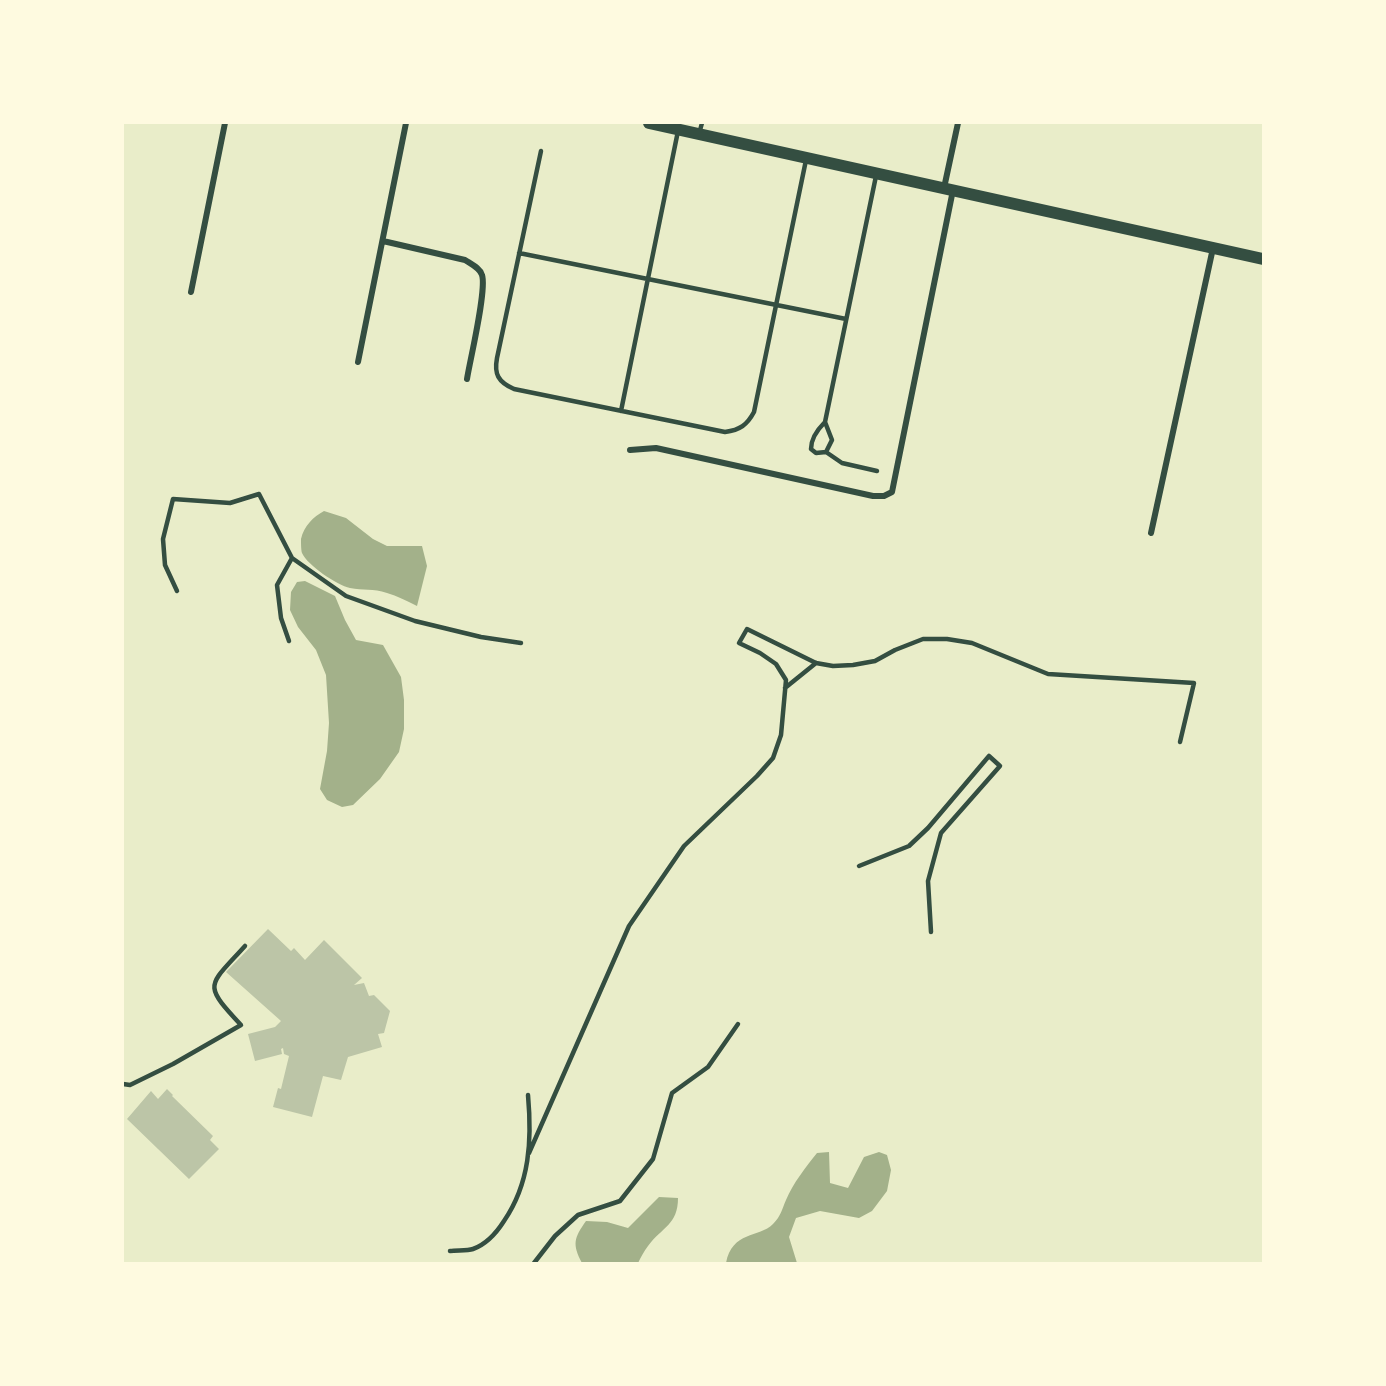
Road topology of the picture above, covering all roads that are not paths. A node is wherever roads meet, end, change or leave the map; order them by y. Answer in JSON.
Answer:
{"nodes":[{"id":1,"x":225,"y":123,"type":"edge"},
{"id":2,"x":406,"y":123,"type":"edge"},
{"id":3,"x":649,"y":123,"type":"edge"},
{"id":4,"x":958,"y":123,"type":"edge"},
{"id":5,"x":701,"y":128,"type":"edge"},
{"id":6,"x":678,"y":129,"type":"junction"},
{"id":7,"x":541,"y":151,"type":"dead end"},
{"id":8,"x":807,"y":158,"type":"junction"},
{"id":9,"x":877,"y":173,"type":"junction"},
{"id":10,"x":948,"y":189,"type":"junction"},
{"id":11,"x":382,"y":241,"type":"junction"},
{"id":12,"x":1213,"y":248,"type":"junction"},
{"id":13,"x":519,"y":253,"type":"junction"},
{"id":14,"x":1263,"y":259,"type":"edge"},
{"id":15,"x":648,"y":279,"type":"junction"},
{"id":16,"x":191,"y":292,"type":"dead end"},
{"id":17,"x":776,"y":305,"type":"junction"},
{"id":18,"x":846,"y":320,"type":"junction"},
{"id":19,"x":358,"y":362,"type":"dead end"},
{"id":20,"x":467,"y":379,"type":"dead end"},
{"id":21,"x":621,"y":411,"type":"junction"},
{"id":22,"x":825,"y":422,"type":"junction"},
{"id":23,"x":630,"y":450,"type":"dead end"},
{"id":24,"x":826,"y":452,"type":"junction"},
{"id":25,"x":877,"y":471,"type":"dead end"},
{"id":26,"x":1150,"y":533,"type":"dead end"},
{"id":27,"x":292,"y":558,"type":"junction"},
{"id":28,"x":177,"y":591,"type":"dead end"},
{"id":29,"x":289,"y":641,"type":"dead end"},
{"id":30,"x":521,"y":643,"type":"dead end"},
{"id":31,"x":816,"y":663,"type":"junction"},
{"id":32,"x":785,"y":688,"type":"junction"},
{"id":33,"x":1180,"y":742,"type":"dead end"},
{"id":34,"x":859,"y":866,"type":"dead end"},
{"id":35,"x":931,"y":932,"type":"dead end"},
{"id":36,"x":245,"y":946,"type":"dead end"},
{"id":37,"x":738,"y":1024,"type":"dead end"},
{"id":38,"x":123,"y":1084,"type":"edge"},
{"id":39,"x":528,"y":1095,"type":"dead end"},
{"id":40,"x":529,"y":1153,"type":"junction"},
{"id":41,"x":450,"y":1251,"type":"dead end"},
{"id":42,"x":534,"y":1263,"type":"edge"}],
"edges":[{"from":1,"to":16,"type":"street"},
{"from":2,"to":11,"type":"street"},
{"from":3,"to":6,"type":"main road"},
{"from":4,"to":10,"type":"street"},
{"from":5,"to":6,"type":"main road"},
{"from":5,"to":8,"type":"main road"},
{"from":6,"to":15,"type":"lane"},
{"from":7,"to":13,"type":"lane"},
{"from":8,"to":9,"type":"main road"},
{"from":8,"to":17,"type":"lane"},
{"from":9,"to":10,"type":"main road"},
{"from":9,"to":18,"type":"lane"},
{"from":10,"to":12,"type":"main road"},
{"from":10,"to":23,"type":"street"},
{"from":11,"to":19,"type":"street"},
{"from":11,"to":20,"type":"street"},
{"from":12,"to":14,"type":"main road"},
{"from":12,"to":26,"type":"street"},
{"from":13,"to":15,"type":"lane"},
{"from":13,"to":21,"type":"lane"},
{"from":15,"to":17,"type":"lane"},
{"from":15,"to":21,"type":"lane"},
{"from":17,"to":18,"type":"lane"},
{"from":17,"to":21,"type":"lane"},
{"from":18,"to":22,"type":"lane"},
{"from":22,"to":24,"type":"lane"},
{"from":22,"to":24,"type":"lane"},
{"from":24,"to":25,"type":"lane"},
{"from":27,"to":28,"type":"lane"},
{"from":27,"to":29,"type":"lane"},
{"from":27,"to":30,"type":"lane"},
{"from":31,"to":32,"type":"lane"},
{"from":31,"to":32,"type":"lane"},
{"from":31,"to":33,"type":"lane"},
{"from":32,"to":40,"type":"lane"},
{"from":34,"to":35,"type":"lane"},
{"from":36,"to":38,"type":"lane"},
{"from":37,"to":42,"type":"lane"},
{"from":39,"to":40,"type":"lane"},
{"from":40,"to":41,"type":"lane"}]}
